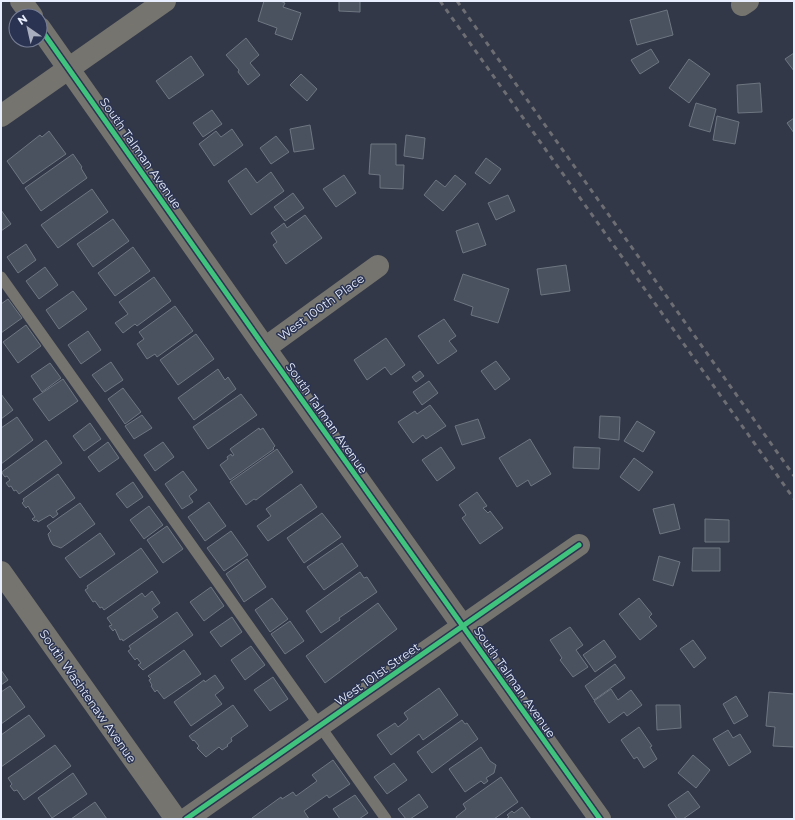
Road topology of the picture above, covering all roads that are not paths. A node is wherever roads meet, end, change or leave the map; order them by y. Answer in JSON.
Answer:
{"nodes":[{"id":1,"x":165,"y":1,"type":"edge"},
{"id":2,"x":48,"y":39,"type":"edge"},
{"id":3,"x":69,"y":68,"type":"junction"},
{"id":4,"x":1,"y":116,"type":"edge"},
{"id":5,"x":378,"y":266,"type":"dead end"},
{"id":6,"x":1,"y":277,"type":"edge"},
{"id":7,"x":265,"y":348,"type":"junction"},
{"id":8,"x":579,"y":545,"type":"dead end"},
{"id":9,"x":1,"y":572,"type":"edge"},
{"id":10,"x":462,"y":626,"type":"junction"},
{"id":11,"x":320,"y":726,"type":"junction"},
{"id":12,"x":176,"y":819,"type":"edge"},
{"id":13,"x":186,"y":819,"type":"edge"},
{"id":14,"x":386,"y":819,"type":"edge"},
{"id":15,"x":600,"y":819,"type":"edge"}],
"edges":[{"from":1,"to":3,"type":"street"},
{"from":2,"to":3,"type":"street","name":"South Talman Avenue"},
{"from":3,"to":4,"type":"street"},
{"from":3,"to":7,"type":"street","name":"South Talman Avenue"},
{"from":5,"to":7,"type":"street","name":"West 100th Place"},
{"from":6,"to":11,"type":"lane"},
{"from":7,"to":10,"type":"street","name":"South Talman Avenue"},
{"from":8,"to":10,"type":"street","name":"West 101st Street"},
{"from":9,"to":12,"type":"street","name":"South Washtenaw Avenue"},
{"from":10,"to":11,"type":"street","name":"West 101st Street"},
{"from":10,"to":15,"type":"street","name":"South Talman Avenue"},
{"from":11,"to":13,"type":"street","name":"West 101st Street"},
{"from":11,"to":14,"type":"lane"}]}
